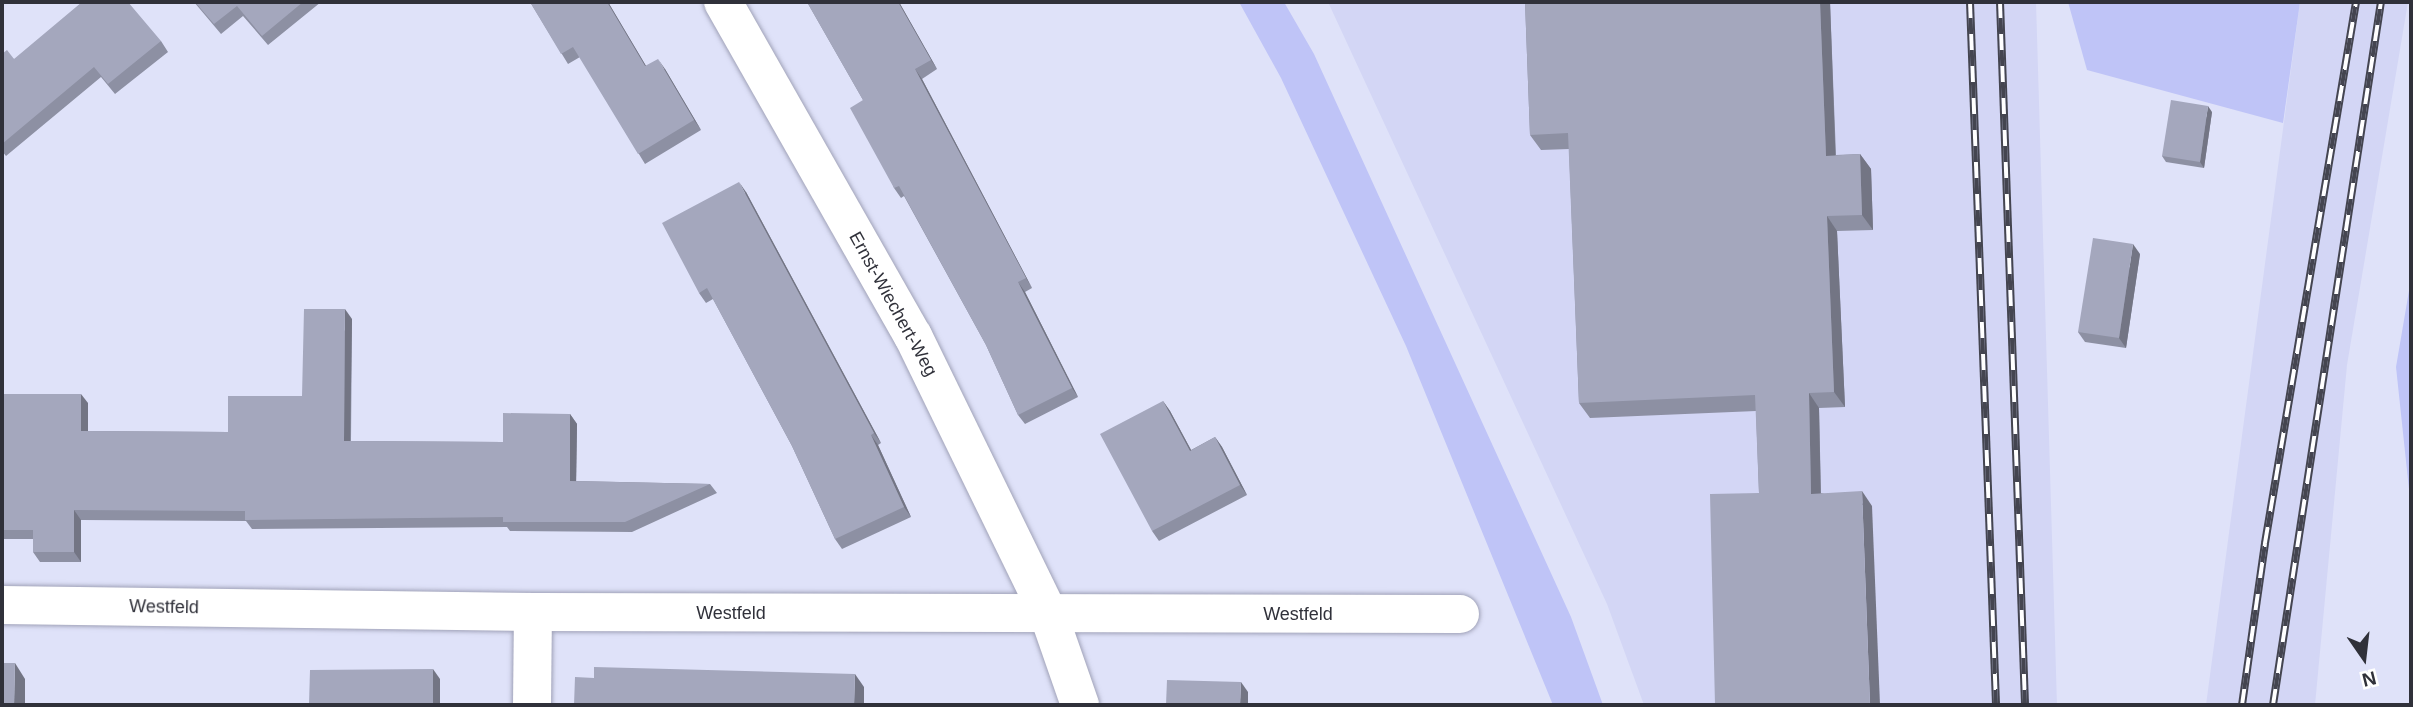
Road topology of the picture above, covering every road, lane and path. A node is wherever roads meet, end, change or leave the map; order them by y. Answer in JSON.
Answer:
{"nodes":[{"id":1,"x":723,"y":2,"type":"edge"},
{"id":2,"x":2,"y":605,"type":"edge"},
{"id":3,"x":533,"y":612,"type":"junction"},
{"id":4,"x":1048,"y":613,"type":"junction"},
{"id":5,"x":1461,"y":614,"type":"dead end"},
{"id":6,"x":532,"y":705,"type":"edge"},
{"id":7,"x":1080,"y":705,"type":"edge"}],
"edges":[{"from":1,"to":4,"type":"street","name":"Ernst-Wiechert-Weg"},
{"from":2,"to":3,"type":"street","name":"Westfeld"},
{"from":3,"to":4,"type":"street","name":"Westfeld"},
{"from":3,"to":6,"type":"street"},
{"from":4,"to":5,"type":"street","name":"Westfeld"},
{"from":4,"to":7,"type":"street","name":"Ernst-Wiechert-Weg"}]}
